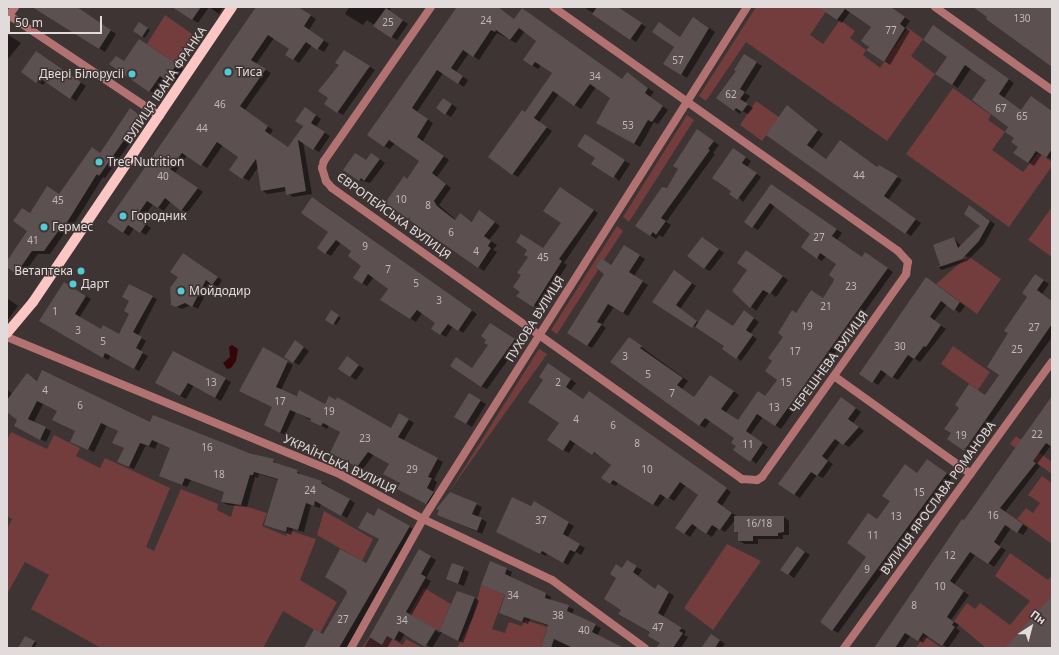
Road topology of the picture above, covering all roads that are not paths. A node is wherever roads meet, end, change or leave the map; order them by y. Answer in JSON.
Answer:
{"nodes":[{"id":1,"x":15,"y":7,"type":"edge"},
{"id":2,"x":232,"y":7,"type":"edge"},
{"id":3,"x":431,"y":7,"type":"edge"},
{"id":4,"x":554,"y":7,"type":"edge"},
{"id":5,"x":747,"y":7,"type":"edge"},
{"id":6,"x":935,"y":7,"type":"edge"},
{"id":7,"x":8,"y":14,"type":"edge"},
{"id":8,"x":1052,"y":90,"type":"edge"},
{"id":9,"x":687,"y":101,"type":"junction"},
{"id":10,"x":160,"y":116,"type":"junction"},
{"id":11,"x":7,"y":333,"type":"edge"},
{"id":12,"x":538,"y":336,"type":"junction"},
{"id":13,"x":7,"y":337,"type":"edge"},
{"id":14,"x":1052,"y":362,"type":"edge"},
{"id":15,"x":834,"y":376,"type":"junction"},
{"id":16,"x":971,"y":474,"type":"junction"},
{"id":17,"x":423,"y":519,"type":"junction"},
{"id":18,"x":351,"y":648,"type":"edge"},
{"id":19,"x":645,"y":648,"type":"edge"},
{"id":20,"x":844,"y":648,"type":"edge"}],
"edges":[{"from":1,"to":7,"type":"street"},
{"from":2,"to":10,"type":"main road","name":"ВУЛИЦЯ ІВАНА ФРАНКА"},
{"from":3,"to":12,"type":"street","name":"ЄВРОПЕЙСЬКА ВУЛИЦЯ"},
{"from":4,"to":9,"type":"street"},
{"from":5,"to":9,"type":"street","name":"ПУХОВА ВУЛИЦЯ"},
{"from":6,"to":8,"type":"street"},
{"from":7,"to":10,"type":"street"},
{"from":9,"to":12,"type":"street","name":"ПУХОВА ВУЛИЦЯ"},
{"from":9,"to":15,"type":"street","name":"ЧЕРЕШНЕВА ВУЛИЦЯ"},
{"from":10,"to":11,"type":"main road","name":"ВУЛИЦЯ ІВАНА ФРАНКА"},
{"from":12,"to":15,"type":"street","name":"ЧЕРЕШНЕВА ВУЛИЦЯ"},
{"from":12,"to":17,"type":"street","name":"ПУХОВА ВУЛИЦЯ"},
{"from":13,"to":17,"type":"street","name":"УКРАЇНСЬКА ВУЛИЦЯ"},
{"from":14,"to":16,"type":"street","name":"ВУЛИЦЯ ЯРОСЛАВА РОМАНОВА"},
{"from":15,"to":16,"type":"street"},
{"from":16,"to":20,"type":"street","name":"ВУЛИЦЯ ЯРОСЛАВА РОМАНОВА"},
{"from":17,"to":18,"type":"street","name":"ПУХОВА ВУЛИЦЯ"},
{"from":17,"to":19,"type":"street","name":"УКРАЇНСЬКА ВУЛИЦЯ"}]}
